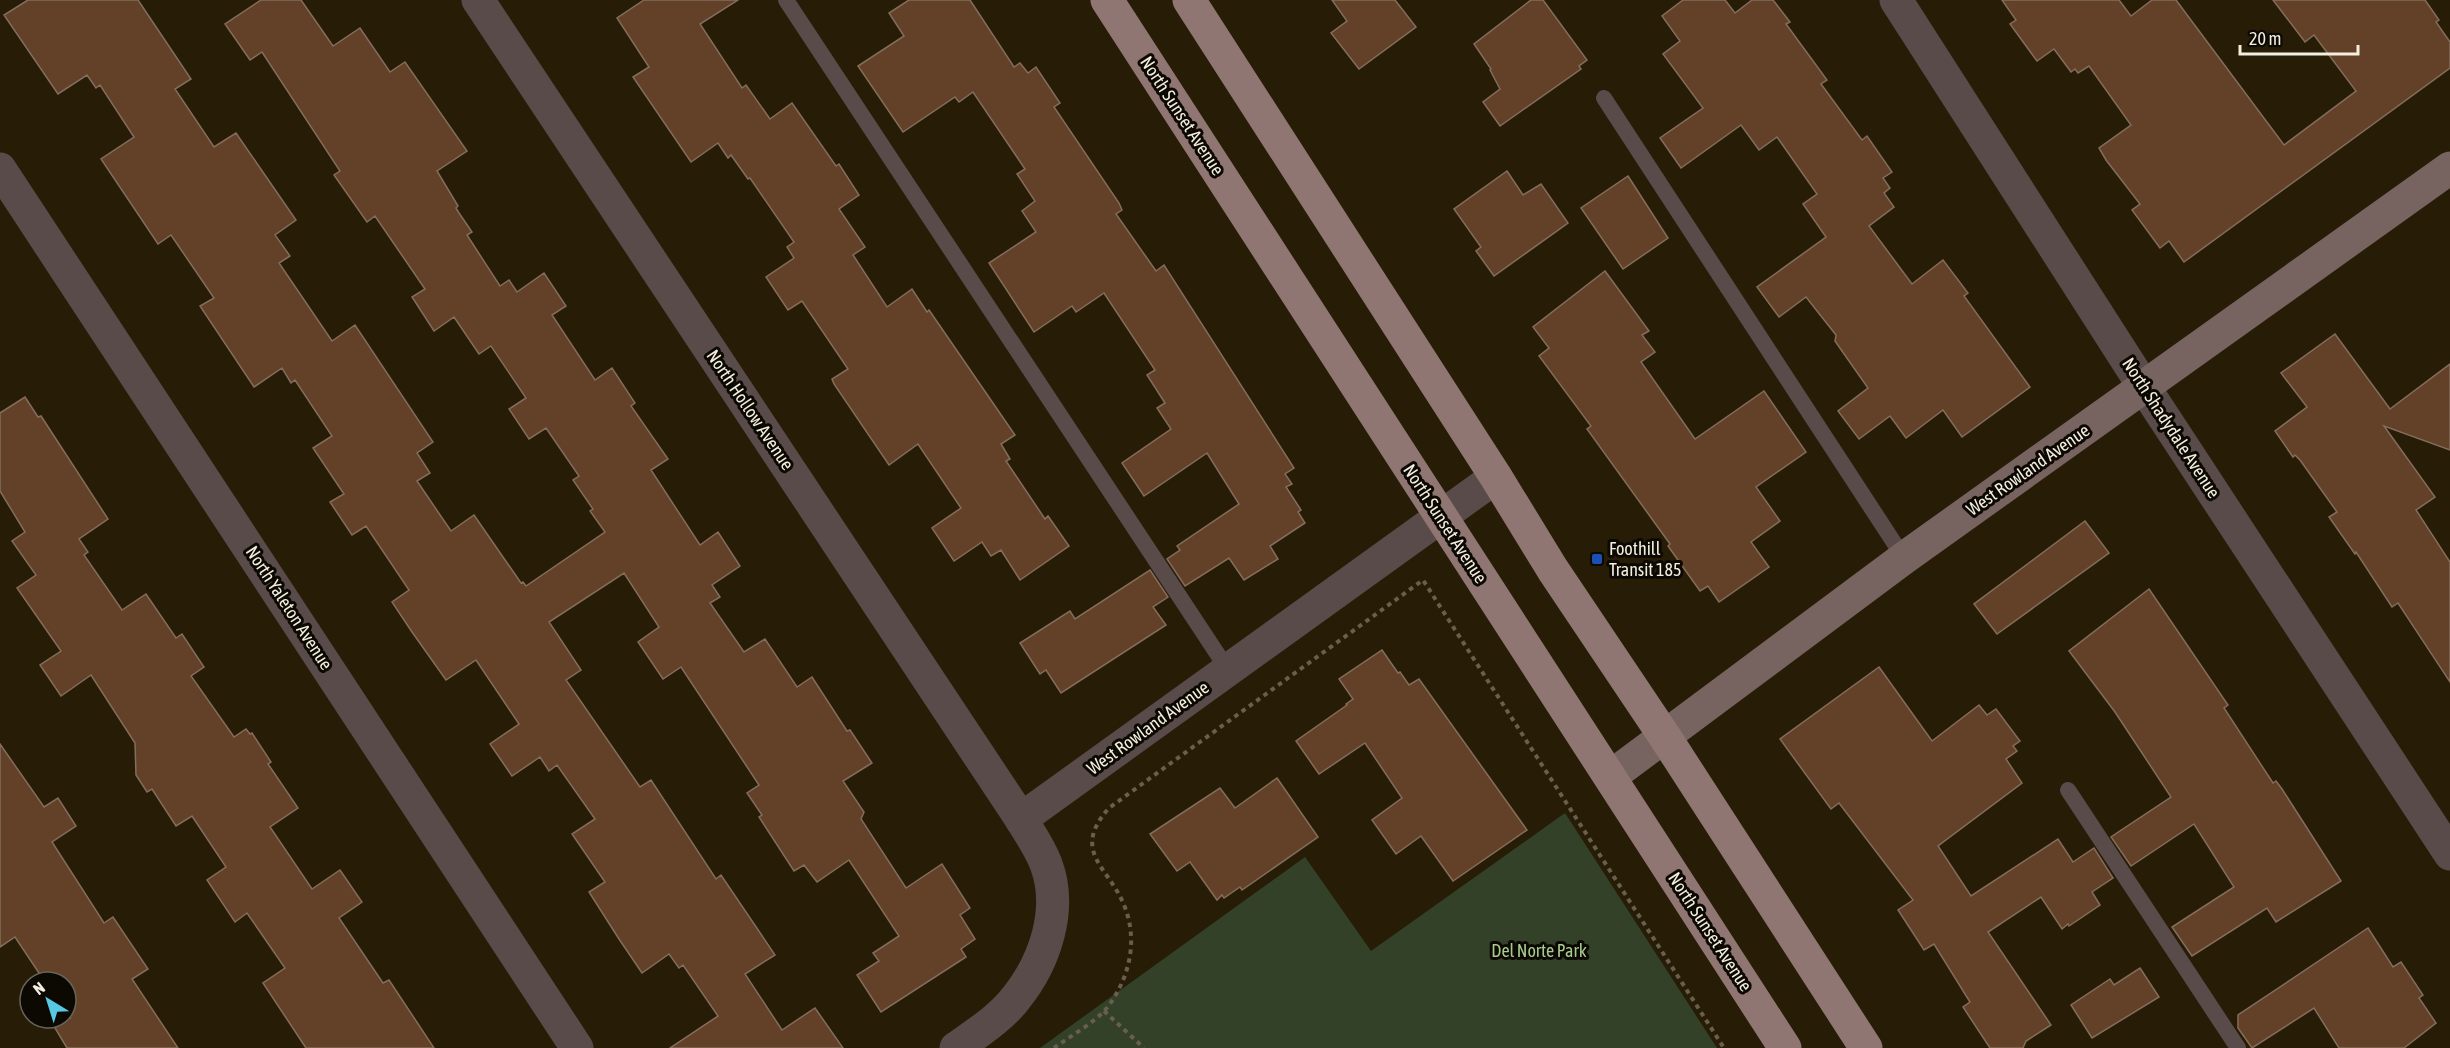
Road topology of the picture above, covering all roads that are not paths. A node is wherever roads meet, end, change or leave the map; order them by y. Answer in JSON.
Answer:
{"nodes":[{"id":1,"x":478,"y":0,"type":"edge"},
{"id":2,"x":786,"y":0,"type":"edge"},
{"id":3,"x":1107,"y":0,"type":"edge"},
{"id":4,"x":1189,"y":0,"type":"edge"},
{"id":5,"x":1896,"y":0,"type":"edge"},
{"id":6,"x":1604,"y":98,"type":"dead end"},
{"id":7,"x":2450,"y":168,"type":"edge"},
{"id":8,"x":0,"y":169,"type":"edge"},
{"id":9,"x":2144,"y":387,"type":"junction"},
{"id":10,"x":1496,"y":477,"type":"junction"},
{"id":11,"x":1439,"y":516,"type":"junction"},
{"id":12,"x":1904,"y":558,"type":"junction"},
{"id":13,"x":1228,"y":670,"type":"junction"},
{"id":14,"x":1665,"y":737,"type":"junction"},
{"id":15,"x":1610,"y":777,"type":"junction"},
{"id":16,"x":2068,"y":790,"type":"dead end"},
{"id":17,"x":1021,"y":819,"type":"junction"},
{"id":18,"x":2450,"y":854,"type":"edge"},
{"id":19,"x":577,"y":1048,"type":"edge"},
{"id":20,"x":956,"y":1048,"type":"edge"},
{"id":21,"x":1785,"y":1048,"type":"edge"},
{"id":22,"x":1866,"y":1048,"type":"edge"},
{"id":23,"x":2238,"y":1048,"type":"edge"}],
"edges":[{"from":1,"to":17,"type":"street","name":"North Hollow Avenue"},
{"from":2,"to":13,"type":"lane"},
{"from":3,"to":11,"type":"main road","name":"North Sunset Avenue"},
{"from":4,"to":10,"type":"main road"},
{"from":5,"to":9,"type":"street","name":"North Shadydale Avenue"},
{"from":6,"to":12,"type":"lane"},
{"from":7,"to":9,"type":"street","name":"West Rowland Avenue"},
{"from":8,"to":19,"type":"street","name":"North Yaleton Avenue"},
{"from":9,"to":12,"type":"street","name":"West Rowland Avenue"},
{"from":9,"to":18,"type":"street","name":"North Shadydale Avenue"},
{"from":10,"to":11,"type":"street","name":"West Rowland Avenue"},
{"from":10,"to":14,"type":"main road"},
{"from":11,"to":13,"type":"street","name":"West Rowland Avenue"},
{"from":11,"to":15,"type":"main road","name":"North Sunset Avenue"},
{"from":12,"to":14,"type":"street","name":"West Rowland Avenue"},
{"from":13,"to":17,"type":"street","name":"West Rowland Avenue"},
{"from":14,"to":15,"type":"street","name":"West Rowland Avenue"},
{"from":14,"to":22,"type":"main road"},
{"from":15,"to":21,"type":"main road","name":"North Sunset Avenue"},
{"from":16,"to":23,"type":"lane"},
{"from":17,"to":20,"type":"street"}]}
